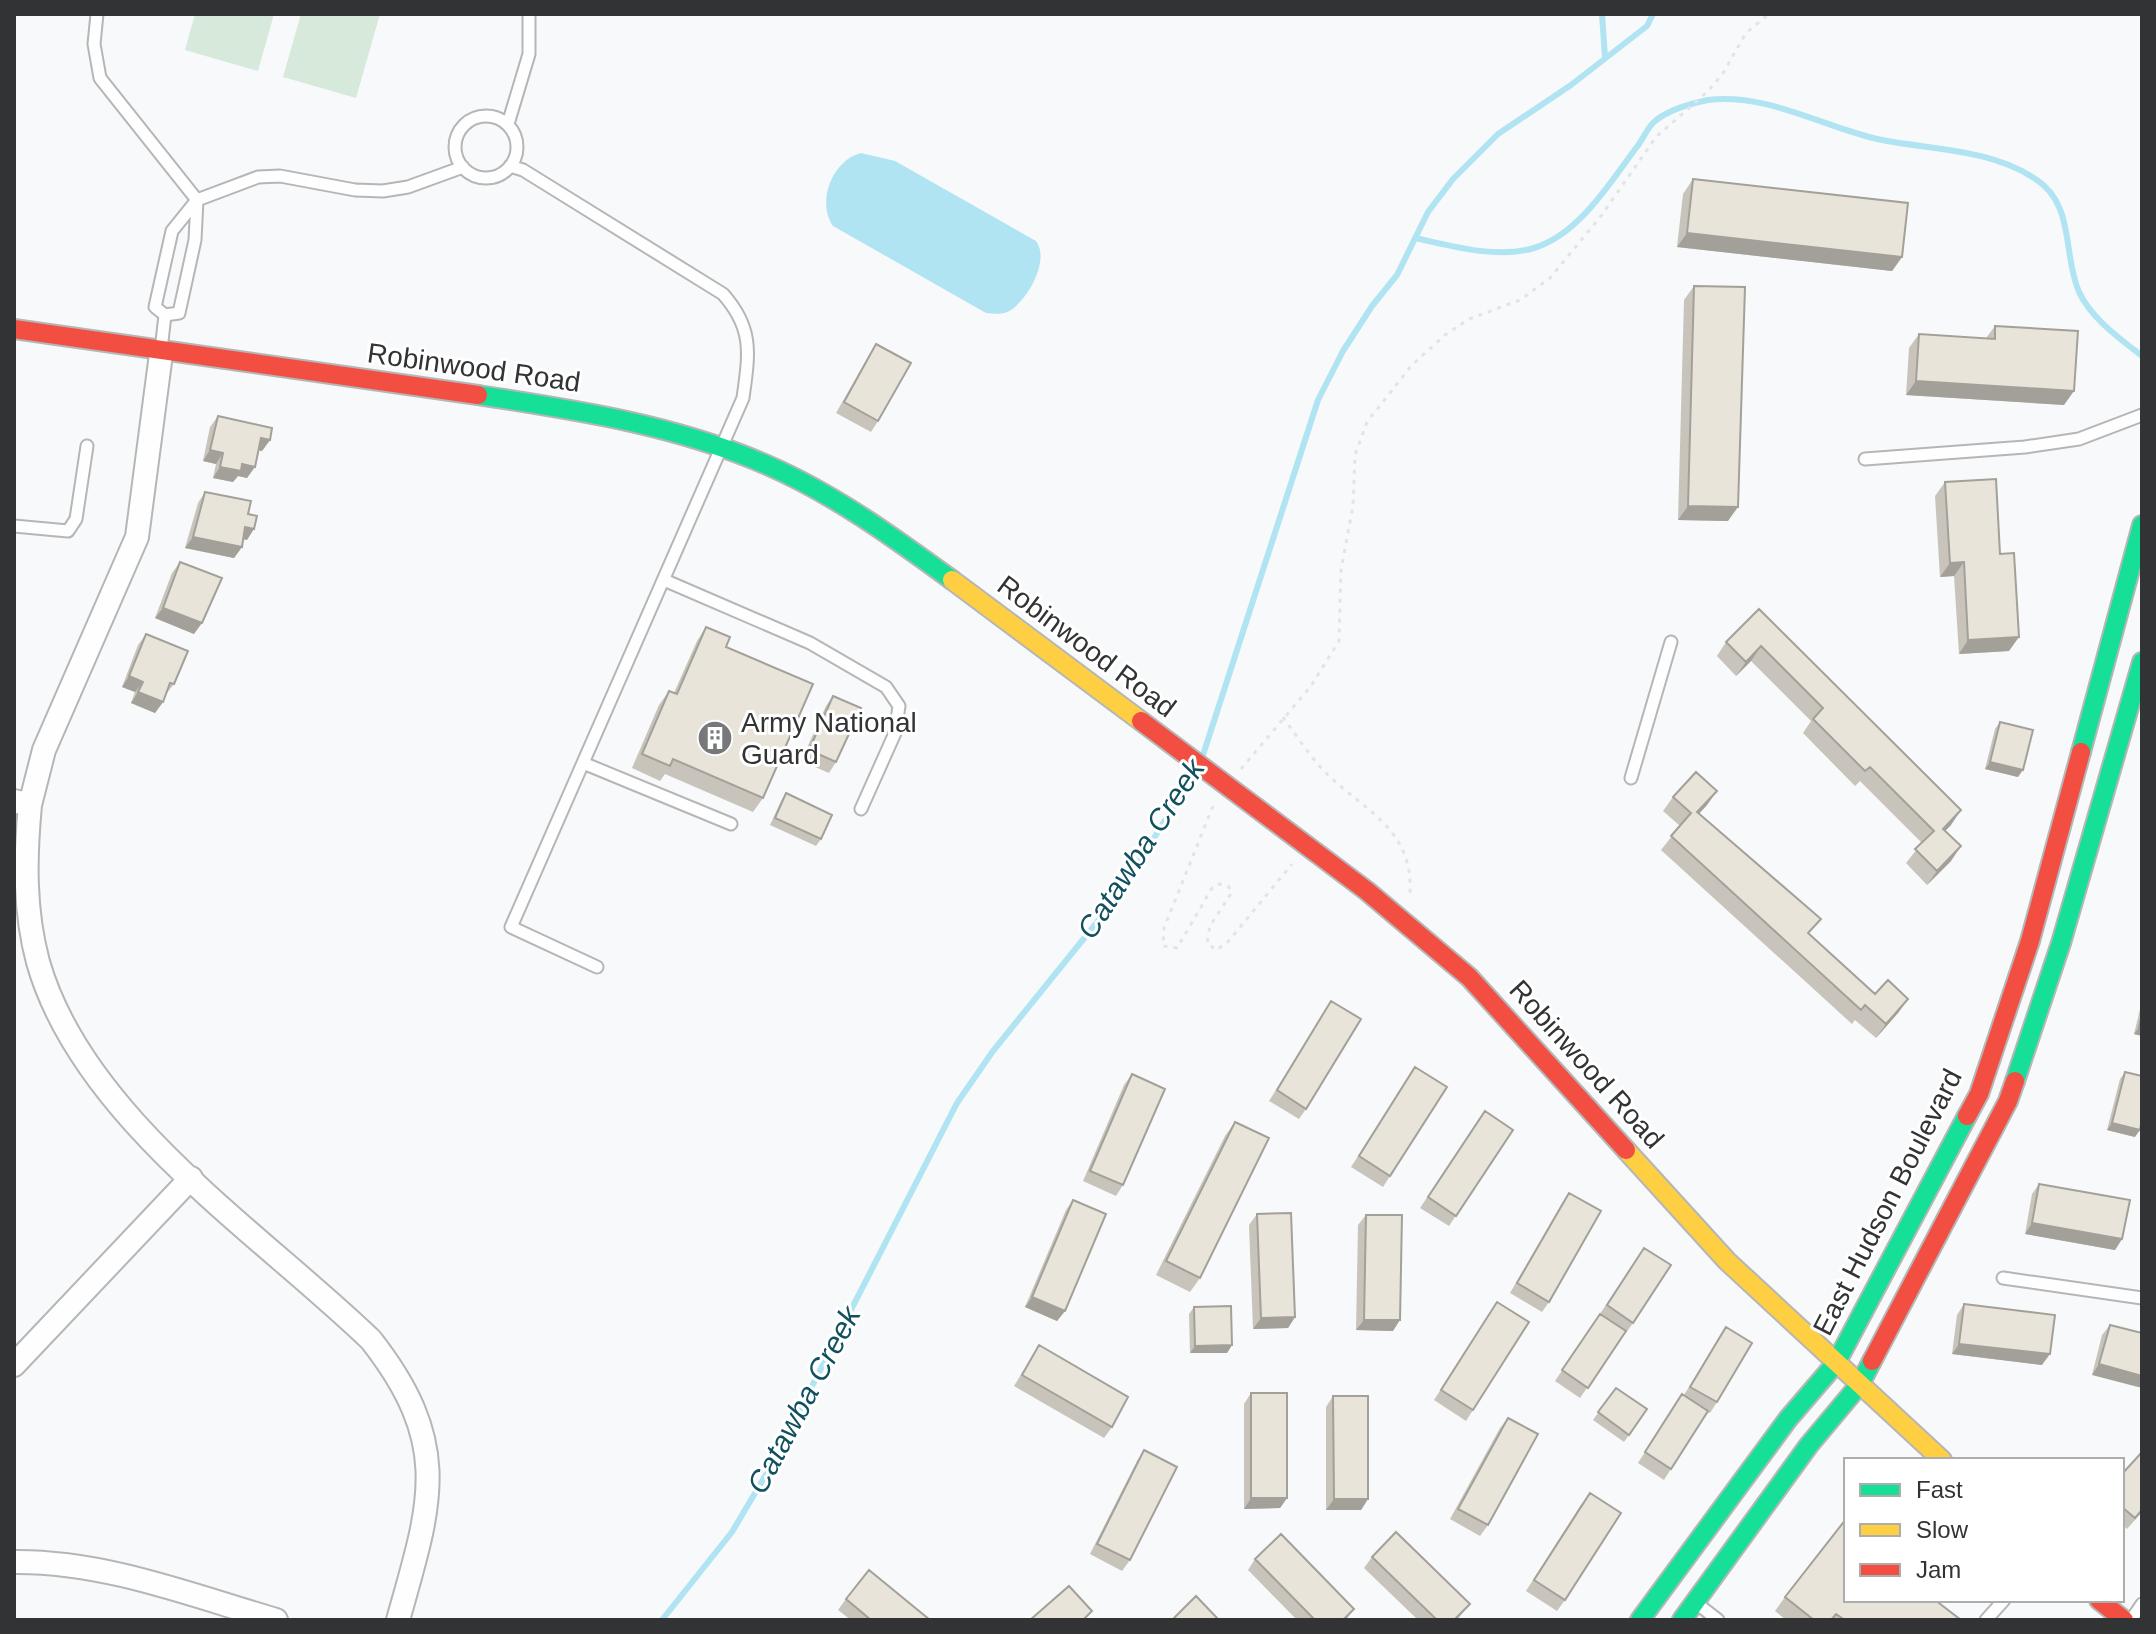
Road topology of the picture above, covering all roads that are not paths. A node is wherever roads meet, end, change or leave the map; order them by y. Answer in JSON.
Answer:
{"nodes":[{"id":1,"x":97,"y":14,"type":"edge"},
{"id":2,"x":529,"y":14,"type":"edge"},
{"id":3,"x":503,"y":121,"type":"junction"},
{"id":4,"x":513,"y":162,"type":"junction"},
{"id":5,"x":463,"y":167,"type":"junction"},
{"id":6,"x":197,"y":200,"type":"junction"},
{"id":7,"x":165,"y":315,"type":"junction"},
{"id":8,"x":14,"y":329,"type":"edge"},
{"id":9,"x":161,"y":354,"type":"junction"},
{"id":10,"x":2142,"y":415,"type":"edge"},
{"id":11,"x":87,"y":446,"type":"dead end"},
{"id":12,"x":723,"y":447,"type":"junction"},
{"id":13,"x":1865,"y":459,"type":"dead end"},
{"id":14,"x":2142,"y":525,"type":"edge"},
{"id":15,"x":14,"y":526,"type":"edge"},
{"id":16,"x":664,"y":580,"type":"junction"},
{"id":17,"x":1671,"y":642,"type":"dead end"},
{"id":18,"x":2142,"y":662,"type":"edge"},
{"id":19,"x":583,"y":763,"type":"junction"},
{"id":20,"x":1631,"y":778,"type":"dead end"},
{"id":21,"x":22,"y":803,"type":"edge"},
{"id":22,"x":861,"y":809,"type":"dead end"},
{"id":23,"x":731,"y":824,"type":"dead end"},
{"id":24,"x":597,"y":967,"type":"dead end"},
{"id":25,"x":191,"y":1178,"type":"junction"},
{"id":26,"x":2003,"y":1278,"type":"dead end"},
{"id":27,"x":2142,"y":1298,"type":"edge"},
{"id":28,"x":1836,"y":1363,"type":"junction"},
{"id":29,"x":14,"y":1365,"type":"edge"},
{"id":30,"x":1860,"y":1384,"type":"junction"},
{"id":31,"x":1940,"y":1458,"type":"edge"},
{"id":32,"x":14,"y":1562,"type":"edge"},
{"id":33,"x":1695,"y":1602,"type":"junction"},
{"id":34,"x":2002,"y":1602,"type":"edge"},
{"id":35,"x":2102,"y":1602,"type":"edge"},
{"id":36,"x":2142,"y":1604,"type":"edge"},
{"id":37,"x":276,"y":1620,"type":"edge"},
{"id":38,"x":398,"y":1620,"type":"edge"},
{"id":39,"x":1640,"y":1620,"type":"edge"},
{"id":40,"x":1682,"y":1620,"type":"edge"},
{"id":41,"x":1718,"y":1620,"type":"edge"},
{"id":42,"x":1986,"y":1620,"type":"edge"},
{"id":43,"x":2124,"y":1620,"type":"edge"},
{"id":44,"x":2131,"y":1620,"type":"edge"}],
"edges":[{"from":1,"to":6,"type":"lane"},
{"from":2,"to":3,"type":"lane"},
{"from":3,"to":4,"type":"lane"},
{"from":3,"to":5,"type":"lane"},
{"from":4,"to":5,"type":"lane"},
{"from":4,"to":12,"type":"lane"},
{"from":5,"to":6,"type":"lane"},
{"from":6,"to":7,"type":"lane"},
{"from":6,"to":7,"type":"lane"},
{"from":7,"to":9,"type":"lane"},
{"from":8,"to":9,"type":"main road","name":"Robinwood Road"},
{"from":9,"to":12,"type":"main road","name":"Robinwood Road"},
{"from":9,"to":21,"type":"street"},
{"from":10,"to":13,"type":"lane"},
{"from":11,"to":15,"type":"lane"},
{"from":12,"to":16,"type":"lane"},
{"from":12,"to":28,"type":"main road","name":"Robinwood Road","bridge":true},
{"from":14,"to":28,"type":"main road","name":"East Hudson Boulevard"},
{"from":16,"to":19,"type":"lane"},
{"from":16,"to":22,"type":"lane"},
{"from":17,"to":20,"type":"lane"},
{"from":18,"to":30,"type":"main road"},
{"from":19,"to":23,"type":"lane"},
{"from":19,"to":24,"type":"lane"},
{"from":21,"to":25,"type":"street"},
{"from":25,"to":29,"type":"street"},
{"from":25,"to":38,"type":"street"},
{"from":26,"to":27,"type":"lane"},
{"from":28,"to":30,"type":"main road","name":"Robinwood Road"},
{"from":28,"to":39,"type":"main road","name":"East Hudson Boulevard"},
{"from":30,"to":31,"type":"main road","name":"Robinwood Road"},
{"from":30,"to":33,"type":"main road"},
{"from":32,"to":37,"type":"street"},
{"from":33,"to":40,"type":"main road"},
{"from":33,"to":41,"type":"lane"},
{"from":34,"to":42,"type":"lane"},
{"from":35,"to":43,"type":"main road"},
{"from":36,"to":44,"type":"lane"}]}
